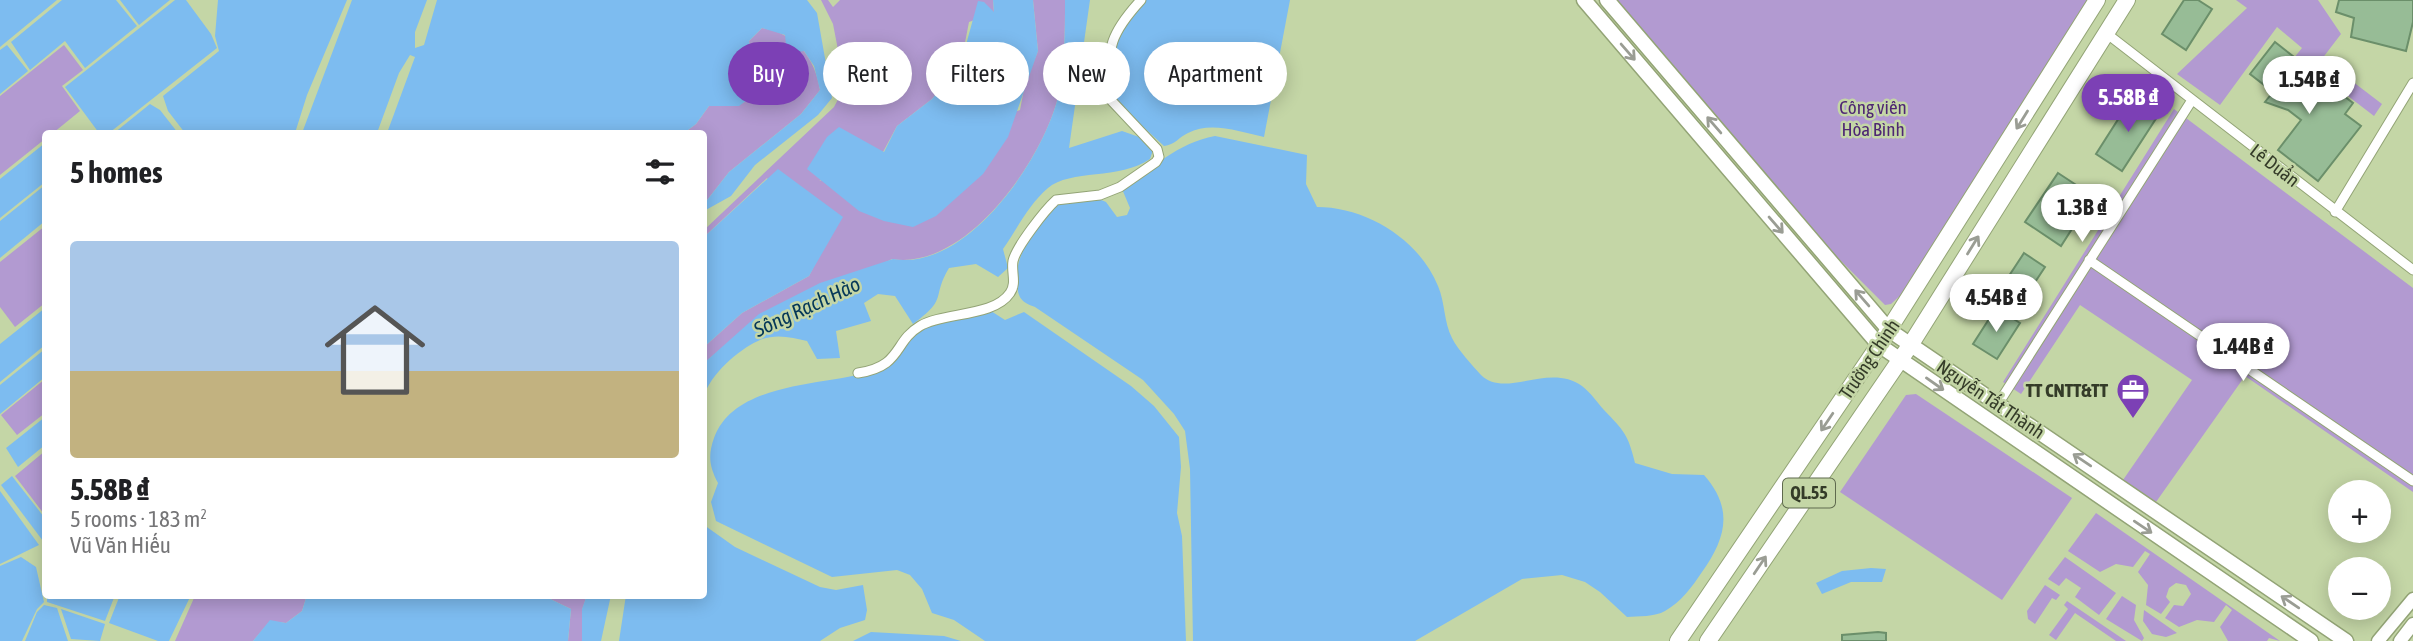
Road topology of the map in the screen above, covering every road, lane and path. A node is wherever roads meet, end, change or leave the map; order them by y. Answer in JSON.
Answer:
{"nodes":[{"id":1,"x":1141,"y":0,"type":"edge"},
{"id":2,"x":1584,"y":0,"type":"edge"},
{"id":3,"x":1607,"y":0,"type":"edge"},
{"id":4,"x":2098,"y":0,"type":"edge"},
{"id":5,"x":2127,"y":0,"type":"edge"},
{"id":6,"x":2106,"y":33,"type":"junction"},
{"id":7,"x":2413,"y":83,"type":"edge"},
{"id":8,"x":2192,"y":100,"type":"junction"},
{"id":9,"x":2335,"y":212,"type":"junction"},
{"id":10,"x":2089,"y":260,"type":"junction"},
{"id":11,"x":2413,"y":270,"type":"edge"},
{"id":12,"x":1889,"y":330,"type":"junction"},
{"id":13,"x":1879,"y":345,"type":"junction"},
{"id":14,"x":1911,"y":345,"type":"junction"},
{"id":15,"x":1900,"y":360,"type":"junction"},
{"id":16,"x":858,"y":373,"type":"dead end"},
{"id":17,"x":1998,"y":404,"type":"junction"},
{"id":18,"x":2103,"y":475,"type":"junction"},
{"id":19,"x":2413,"y":481,"type":"edge"},
{"id":20,"x":2091,"y":492,"type":"junction"},
{"id":21,"x":1720,"y":580,"type":"junction"},
{"id":22,"x":1741,"y":594,"type":"junction"},
{"id":23,"x":2413,"y":599,"type":"edge"},
{"id":24,"x":2413,"y":624,"type":"edge"},
{"id":25,"x":1678,"y":641,"type":"edge"},
{"id":26,"x":1708,"y":641,"type":"edge"},
{"id":27,"x":2311,"y":641,"type":"edge"},
{"id":28,"x":2346,"y":641,"type":"edge"},
{"id":29,"x":2378,"y":641,"type":"edge"},
{"id":30,"x":2400,"y":641,"type":"edge"}],
"edges":[{"from":1,"to":16,"type":"street"},
{"from":2,"to":13,"type":"main road","name":"Nguyễn Tất Thành","one_way":true},
{"from":12,"to":3,"type":"main road","name":"Nguyễn Tất Thành","one_way":true},
{"from":4,"to":12,"type":"highway","name":"Trường Chinh","number":"QL.55","one_way":true},
{"from":5,"to":6,"type":"highway","name":"Trường Chinh","number":"QL.55"},
{"from":6,"to":8,"type":"street","name":"Lê Duẩn"},
{"from":14,"to":6,"type":"highway","name":"Trường Chinh","number":"QL.55","one_way":true},
{"from":7,"to":9,"type":"street"},
{"from":8,"to":9,"type":"street","name":"Lê Duẩn"},
{"from":8,"to":10,"type":"street"},
{"from":9,"to":11,"type":"street","name":"Lê Duẩn"},
{"from":10,"to":17,"type":"street"},
{"from":10,"to":19,"type":"street"},
{"from":12,"to":13,"type":"highway","name":"Trường Chinh","number":"QL.55"},
{"from":12,"to":14,"type":"main road","name":"Nguyễn Tất Thành"},
{"from":13,"to":15,"type":"main road","name":"Nguyễn Tất Thành"},
{"from":13,"to":21,"type":"highway","name":"Trường Chinh","number":"QL.55","one_way":true},
{"from":14,"to":15,"type":"highway","name":"Trường Chinh","number":"QL.55"},
{"from":14,"to":17,"type":"main road","name":"Nguyễn Tất Thành"},
{"from":15,"to":20,"type":"main road","name":"Nguyễn Tất Thành","one_way":true},
{"from":22,"to":15,"type":"highway","name":"Trường Chinh","number":"QL.55","one_way":true},
{"from":18,"to":17,"type":"main road","name":"Nguyễn Tất Thành","one_way":true},
{"from":18,"to":20,"type":"main road"},
{"from":28,"to":18,"type":"main road","name":"Nguyễn Tất Thành","one_way":true},
{"from":20,"to":27,"type":"main road","name":"Nguyễn Tất Thành","one_way":true},
{"from":21,"to":22,"type":"highway"},
{"from":21,"to":25,"type":"highway","name":"Trường Chinh","number":"QL.55"},
{"from":22,"to":26,"type":"highway","name":"Trường Chinh","number":"QL.55"},
{"from":23,"to":29,"type":"street"},
{"from":24,"to":30,"type":"street"}]}
